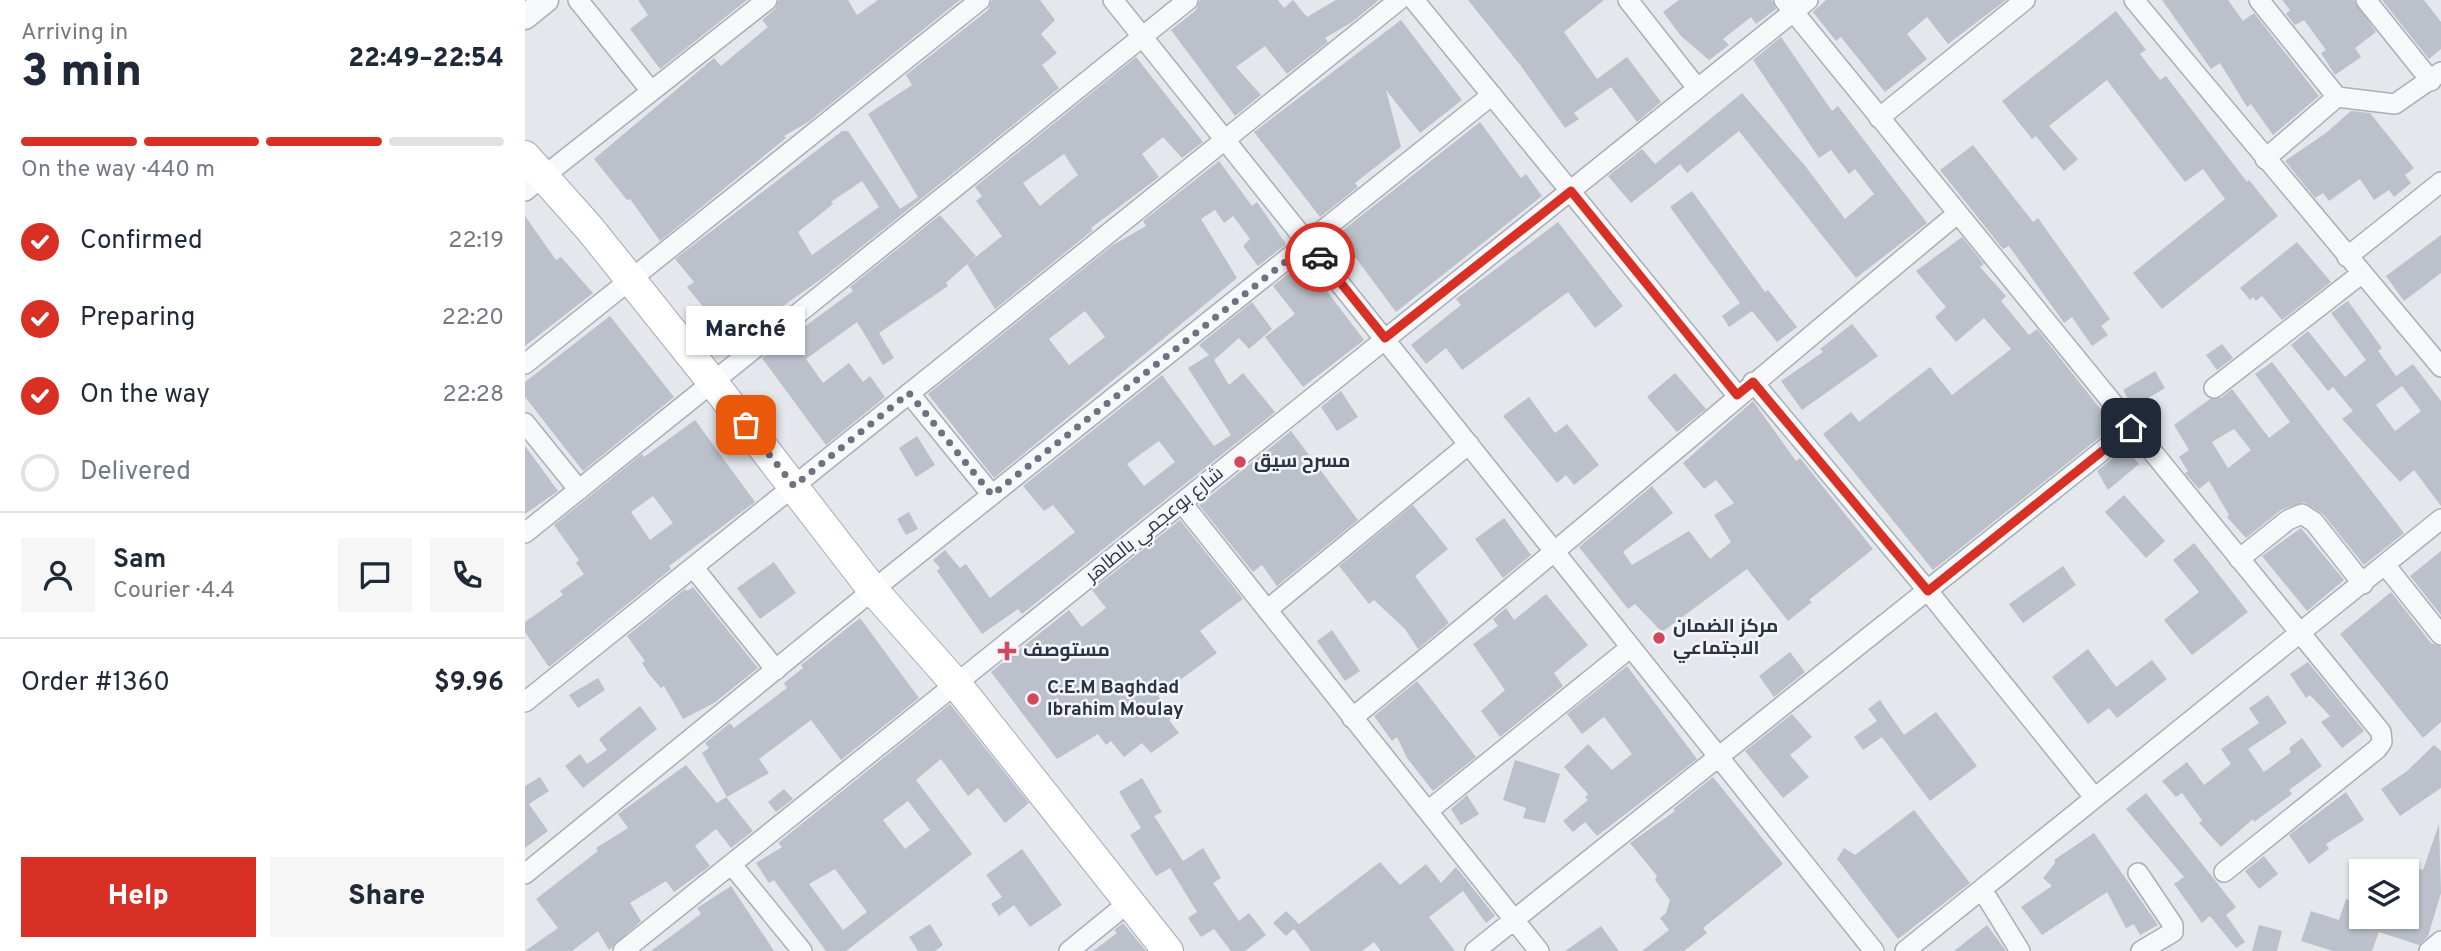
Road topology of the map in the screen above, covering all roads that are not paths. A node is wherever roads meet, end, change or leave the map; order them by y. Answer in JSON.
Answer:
{"nodes":[{"id":1,"x":546,"y":0,"type":"edge"},
{"id":2,"x":577,"y":0,"type":"edge"},
{"id":3,"x":767,"y":0,"type":"edge"},
{"id":4,"x":980,"y":0,"type":"edge"},
{"id":5,"x":1113,"y":0,"type":"edge"},
{"id":6,"x":1188,"y":0,"type":"edge"},
{"id":7,"x":1399,"y":0,"type":"edge"},
{"id":8,"x":1414,"y":0,"type":"edge"},
{"id":9,"x":1628,"y":0,"type":"edge"},
{"id":10,"x":2025,"y":0,"type":"edge"},
{"id":11,"x":2134,"y":0,"type":"edge"},
{"id":12,"x":2259,"y":0,"type":"edge"},
{"id":13,"x":2367,"y":0,"type":"edge"},
{"id":14,"x":1795,"y":4,"type":"edge"},
{"id":15,"x":525,"y":17,"type":"edge"},
{"id":16,"x":1142,"y":36,"type":"junction"},
{"id":17,"x":2436,"y":76,"type":"edge"},
{"id":18,"x":1697,"y":88,"type":"junction"},
{"id":19,"x":651,"y":92,"type":"junction"},
{"id":20,"x":1492,"y":95,"type":"junction"},
{"id":21,"x":2337,"y":97,"type":"junction"},
{"id":22,"x":1879,"y":118,"type":"junction"},
{"id":23,"x":1224,"y":138,"type":"junction"},
{"id":24,"x":2265,"y":159,"type":"junction"},
{"id":25,"x":531,"y":175,"type":"edge"},
{"id":26,"x":2441,"y":181,"type":"edge"},
{"id":27,"x":1571,"y":191,"type":"junction"},
{"id":28,"x":1957,"y":214,"type":"junction"},
{"id":29,"x":1309,"y":243,"type":"junction"},
{"id":30,"x":2347,"y":257,"type":"junction"},
{"id":31,"x":2361,"y":274,"type":"junction"},
{"id":32,"x":630,"y":279,"type":"junction"},
{"id":33,"x":1385,"y":338,"type":"junction"},
{"id":34,"x":525,"y":364,"type":"edge"},
{"id":35,"x":2441,"y":367,"type":"edge"},
{"id":36,"x":714,"y":384,"type":"junction"},
{"id":37,"x":2214,"y":388,"type":"dead end"},
{"id":38,"x":1745,"y":389,"type":"junction"},
{"id":39,"x":909,"y":393,"type":"junction"},
{"id":40,"x":525,"y":423,"type":"edge"},
{"id":41,"x":2131,"y":428,"type":"junction"},
{"id":42,"x":1469,"y":444,"type":"junction"},
{"id":43,"x":794,"y":486,"type":"junction"},
{"id":44,"x":579,"y":490,"type":"junction"},
{"id":45,"x":992,"y":495,"type":"junction"},
{"id":46,"x":1182,"y":503,"type":"junction"},
{"id":47,"x":2441,"y":519,"type":"edge"},
{"id":48,"x":525,"y":533,"type":"edge"},
{"id":49,"x":1555,"y":552,"type":"junction"},
{"id":50,"x":2239,"y":559,"type":"junction"},
{"id":51,"x":2386,"y":566,"type":"junction"},
{"id":52,"x":693,"y":567,"type":"junction"},
{"id":53,"x":2363,"y":584,"type":"junction"},
{"id":54,"x":873,"y":590,"type":"junction"},
{"id":55,"x":1928,"y":591,"type":"junction"},
{"id":56,"x":1268,"y":610,"type":"junction"},
{"id":57,"x":2301,"y":633,"type":"junction"},
{"id":58,"x":2441,"y":635,"type":"edge"},
{"id":59,"x":1631,"y":647,"type":"junction"},
{"id":60,"x":776,"y":670,"type":"junction"},
{"id":61,"x":957,"y":685,"type":"junction"},
{"id":62,"x":525,"y":702,"type":"edge"},
{"id":63,"x":1352,"y":718,"type":"junction"},
{"id":64,"x":1720,"y":757,"type":"junction"},
{"id":65,"x":2095,"y":797,"type":"junction"},
{"id":66,"x":1428,"y":811,"type":"junction"},
{"id":67,"x":732,"y":865,"type":"junction"},
{"id":68,"x":2224,"y":872,"type":"dead end"},
{"id":69,"x":2138,"y":873,"type":"dead end"},
{"id":70,"x":525,"y":874,"type":"edge"},
{"id":71,"x":1983,"y":891,"type":"junction"},
{"id":72,"x":1128,"y":903,"type":"junction"},
{"id":73,"x":1514,"y":920,"type":"junction"},
{"id":74,"x":2441,"y":941,"type":"edge"},
{"id":75,"x":623,"y":951,"type":"edge"},
{"id":76,"x":802,"y":951,"type":"edge"},
{"id":77,"x":1069,"y":951,"type":"edge"},
{"id":78,"x":1168,"y":951,"type":"edge"},
{"id":79,"x":1475,"y":951,"type":"edge"},
{"id":80,"x":1539,"y":951,"type":"edge"},
{"id":81,"x":1874,"y":951,"type":"edge"},
{"id":82,"x":1905,"y":951,"type":"edge"},
{"id":83,"x":2020,"y":951,"type":"edge"},
{"id":84,"x":2141,"y":951,"type":"edge"},
{"id":85,"x":2429,"y":951,"type":"edge"}],
"edges":[{"from":1,"to":15,"type":"street"},
{"from":2,"to":19,"type":"street"},
{"from":3,"to":19,"type":"street"},
{"from":4,"to":32,"type":"street"},
{"from":5,"to":16,"type":"street"},
{"from":6,"to":16,"type":"street"},
{"from":7,"to":23,"type":"street"},
{"from":8,"to":20,"type":"street"},
{"from":9,"to":18,"type":"street"},
{"from":10,"to":22,"type":"street"},
{"from":11,"to":24,"type":"street"},
{"from":12,"to":21,"type":"street"},
{"from":13,"to":17,"type":"street"},
{"from":14,"to":18,"type":"street","name":"شارع بوعجمي بالطاهر"},
{"from":14,"to":22,"type":"street"},
{"from":16,"to":23,"type":"street"},
{"from":16,"to":36,"type":"street"},
{"from":17,"to":21,"type":"street"},
{"from":18,"to":27,"type":"street","name":"شارع بوعجمي بالطاهر"},
{"from":19,"to":25,"type":"street"},
{"from":20,"to":27,"type":"street"},
{"from":20,"to":29,"type":"street"},
{"from":21,"to":24,"type":"street"},
{"from":22,"to":28,"type":"street"},
{"from":23,"to":29,"type":"street"},
{"from":23,"to":39,"type":"street"},
{"from":24,"to":30,"type":"street"},
{"from":25,"to":32,"type":"main road"},
{"from":26,"to":30,"type":"street"},
{"from":27,"to":33,"type":"street","name":"شارع بوعجمي بالطاهر"},
{"from":27,"to":38,"type":"street"},
{"from":28,"to":38,"type":"street"},
{"from":28,"to":41,"type":"street"},
{"from":29,"to":33,"type":"street"},
{"from":29,"to":45,"type":"street"},
{"from":30,"to":31,"type":"street"},
{"from":31,"to":35,"type":"street"},
{"from":31,"to":37,"type":"street"},
{"from":32,"to":34,"type":"street"},
{"from":32,"to":36,"type":"main road"},
{"from":33,"to":42,"type":"street"},
{"from":33,"to":46,"type":"street","name":"شارع بوعجمي بالطاهر"},
{"from":36,"to":43,"type":"main road"},
{"from":36,"to":44,"type":"street"},
{"from":38,"to":49,"type":"street"},
{"from":38,"to":55,"type":"street"},
{"from":39,"to":43,"type":"street"},
{"from":39,"to":45,"type":"street"},
{"from":40,"to":44,"type":"street"},
{"from":41,"to":50,"type":"street"},
{"from":41,"to":55,"type":"street"},
{"from":42,"to":49,"type":"street"},
{"from":42,"to":56,"type":"street"},
{"from":43,"to":52,"type":"street"},
{"from":43,"to":54,"type":"main road"},
{"from":44,"to":48,"type":"street"},
{"from":45,"to":54,"type":"street"},
{"from":46,"to":56,"type":"street"},
{"from":46,"to":61,"type":"street","name":"شارع بوعجمي بالطاهر"},
{"from":47,"to":51,"type":"street"},
{"from":49,"to":59,"type":"street"},
{"from":49,"to":63,"type":"street"},
{"from":50,"to":53,"type":"street"},
{"from":50,"to":57,"type":"street"},
{"from":51,"to":53,"type":"street"},
{"from":51,"to":58,"type":"street"},
{"from":52,"to":60,"type":"street"},
{"from":52,"to":62,"type":"street"},
{"from":53,"to":57,"type":"street"},
{"from":54,"to":60,"type":"street"},
{"from":54,"to":61,"type":"main road"},
{"from":55,"to":64,"type":"street"},
{"from":55,"to":65,"type":"street"},
{"from":56,"to":63,"type":"street"},
{"from":57,"to":65,"type":"street"},
{"from":57,"to":68,"type":"street"},
{"from":59,"to":64,"type":"street"},
{"from":59,"to":66,"type":"street"},
{"from":60,"to":70,"type":"street"},
{"from":61,"to":67,"type":"street","name":"شارع بوعجمي بالطاهر"},
{"from":61,"to":72,"type":"main road"},
{"from":63,"to":66,"type":"street"},
{"from":64,"to":73,"type":"street"},
{"from":64,"to":81,"type":"street"},
{"from":65,"to":71,"type":"street"},
{"from":66,"to":73,"type":"street"},
{"from":67,"to":75,"type":"street","name":"شارع بوعجمي بالطاهر"},
{"from":67,"to":76,"type":"street"},
{"from":69,"to":84,"type":"street"},
{"from":71,"to":82,"type":"street"},
{"from":71,"to":83,"type":"street"},
{"from":72,"to":77,"type":"street"},
{"from":72,"to":78,"type":"main road"},
{"from":73,"to":79,"type":"street"},
{"from":73,"to":80,"type":"street"},
{"from":74,"to":85,"type":"street"}]}
